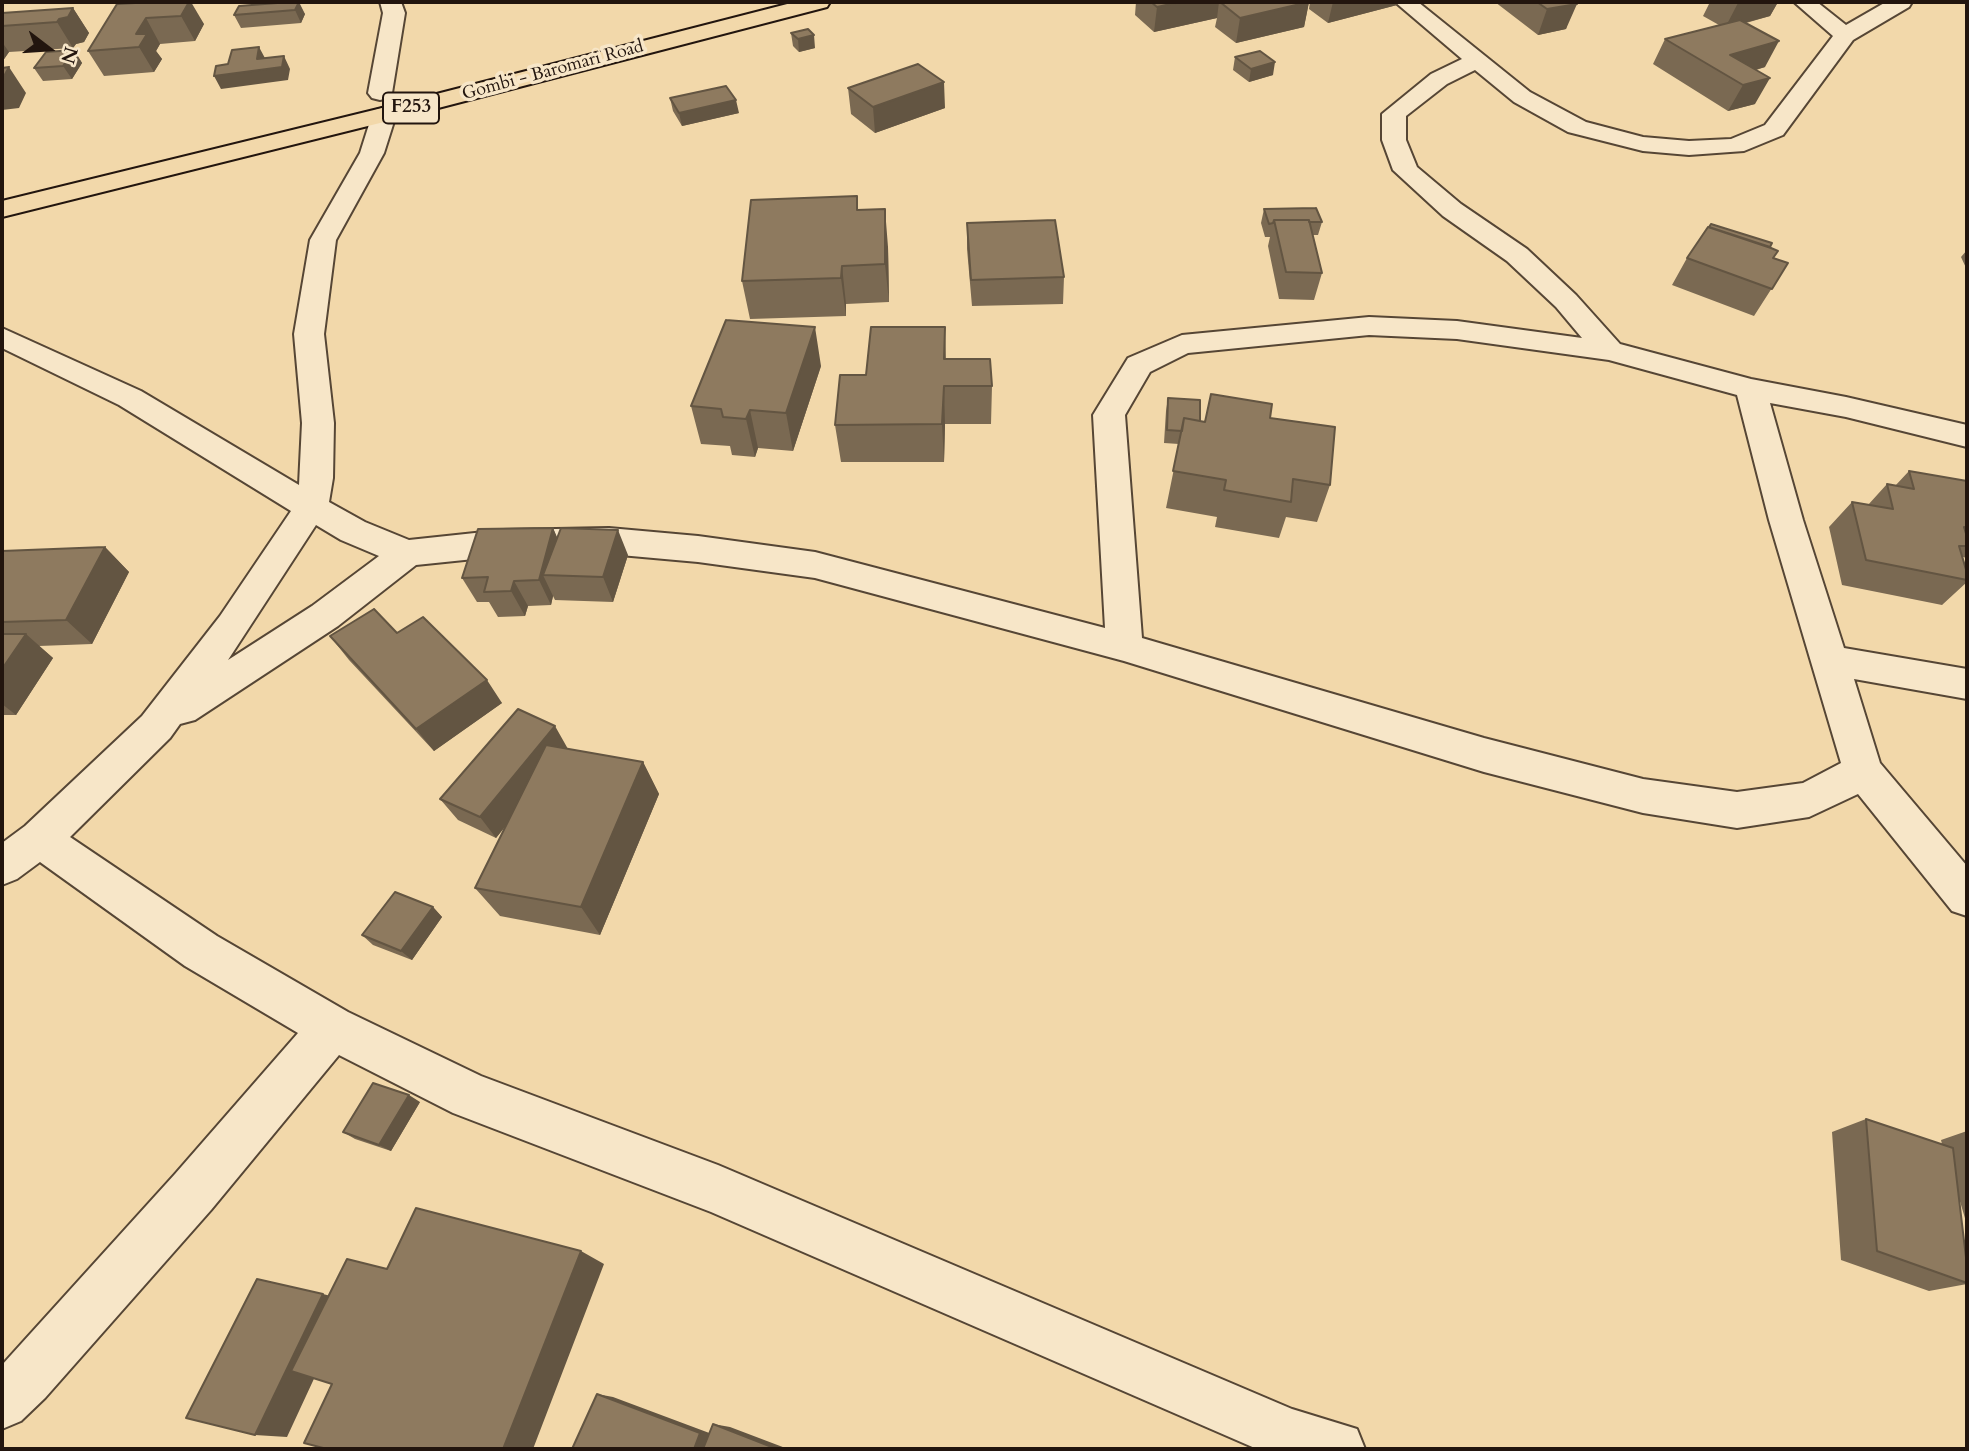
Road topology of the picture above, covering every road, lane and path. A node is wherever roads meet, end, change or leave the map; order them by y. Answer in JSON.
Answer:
{"nodes":[{"id":1,"x":391,"y":2,"type":"edge"},
{"id":2,"x":735,"y":2,"type":"edge"},
{"id":3,"x":819,"y":2,"type":"edge"},
{"id":4,"x":1405,"y":2,"type":"edge"},
{"id":5,"x":1804,"y":2,"type":"edge"},
{"id":6,"x":1901,"y":2,"type":"edge"},
{"id":7,"x":1845,"y":35,"type":"junction"},
{"id":8,"x":1477,"y":61,"type":"junction"},
{"id":9,"x":382,"y":104,"type":"junction"},
{"id":10,"x":326,"y":106,"type":"dead end"},
{"id":11,"x":2,"y":209,"type":"edge"},
{"id":12,"x":2,"y":337,"type":"edge"},
{"id":13,"x":1610,"y":351,"type":"junction"},
{"id":14,"x":1751,"y":389,"type":"junction"},
{"id":15,"x":1967,"y":436,"type":"edge"},
{"id":16,"x":311,"y":507,"type":"junction"},
{"id":17,"x":407,"y":553,"type":"junction"},
{"id":18,"x":1124,"y":647,"type":"junction"},
{"id":19,"x":1828,"y":660,"type":"junction"},
{"id":20,"x":1967,"y":684,"type":"edge"},
{"id":21,"x":156,"y":727,"type":"junction"},
{"id":22,"x":1863,"y":771,"type":"junction"},
{"id":23,"x":40,"y":839,"type":"junction"},
{"id":24,"x":2,"y":866,"type":"edge"},
{"id":25,"x":1967,"y":897,"type":"edge"},
{"id":26,"x":332,"y":1028,"type":"junction"},
{"id":27,"x":2,"y":1402,"type":"edge"},
{"id":28,"x":1337,"y":1449,"type":"edge"}],
"edges":[{"from":1,"to":9,"type":"street"},
{"from":2,"to":9,"type":"main road","name":"Gombi - Baromari Road","number":"F253"},
{"from":3,"to":9,"type":"main road","name":"Gombi - Baromari Road","number":"F253"},
{"from":4,"to":8,"type":"street"},
{"from":5,"to":7,"type":"street"},
{"from":6,"to":7,"type":"street"},
{"from":7,"to":8,"type":"street"},
{"from":8,"to":13,"type":"street"},
{"from":9,"to":10,"type":"main road","name":"Gombi - Baromari Road","number":"F253"},
{"from":9,"to":11,"type":"main road","name":"Gombi - Baromari Road","number":"F253"},
{"from":9,"to":16,"type":"street"},
{"from":12,"to":16,"type":"street"},
{"from":13,"to":14,"type":"street"},
{"from":13,"to":18,"type":"street"},
{"from":14,"to":15,"type":"street"},
{"from":14,"to":19,"type":"street"},
{"from":16,"to":17,"type":"street"},
{"from":16,"to":21,"type":"street"},
{"from":17,"to":18,"type":"street"},
{"from":17,"to":21,"type":"street"},
{"from":18,"to":22,"type":"street"},
{"from":19,"to":20,"type":"street"},
{"from":19,"to":22,"type":"street"},
{"from":21,"to":23,"type":"street"},
{"from":22,"to":25,"type":"street"},
{"from":23,"to":24,"type":"street"},
{"from":23,"to":26,"type":"street"},
{"from":26,"to":27,"type":"street"},
{"from":26,"to":28,"type":"street"}]}
